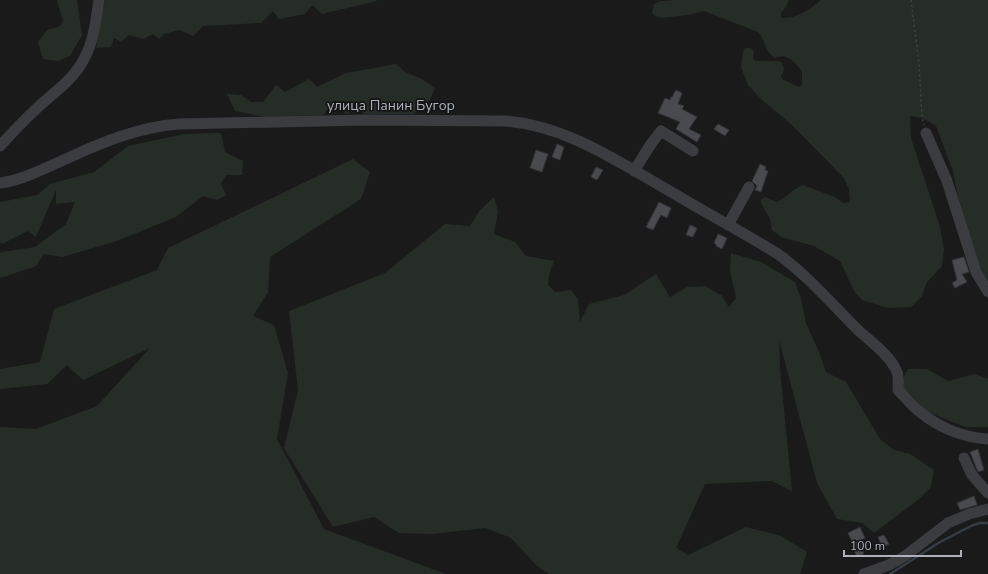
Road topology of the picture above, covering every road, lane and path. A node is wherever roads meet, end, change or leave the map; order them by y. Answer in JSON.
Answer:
{"nodes":[{"id":1,"x":99,"y":0,"type":"edge"},
{"id":2,"x":911,"y":0,"type":"edge"},
{"id":3,"x":926,"y":133,"type":"joint"},
{"id":4,"x":0,"y":146,"type":"edge"},
{"id":5,"x":693,"y":151,"type":"dead end"},
{"id":6,"x":634,"y":171,"type":"junction"},
{"id":7,"x":0,"y":183,"type":"edge"},
{"id":8,"x":749,"y":187,"type":"dead end"},
{"id":9,"x":728,"y":225,"type":"junction"},
{"id":10,"x":988,"y":292,"type":"edge"},
{"id":11,"x":988,"y":439,"type":"edge"},
{"id":12,"x":964,"y":458,"type":"dead end"},
{"id":13,"x":988,"y":493,"type":"edge"},
{"id":14,"x":988,"y":509,"type":"edge"},
{"id":15,"x":864,"y":574,"type":"edge"}],
"edges":[{"from":1,"to":4,"type":"street"},
{"from":2,"to":3,"type":"path"},
{"from":3,"to":10,"type":"street"},
{"from":5,"to":6,"type":"street"},
{"from":6,"to":7,"type":"street","name":"улица Панин Бугор"},
{"from":6,"to":9,"type":"street","name":"улица Панин Бугор"},
{"from":8,"to":9,"type":"street"},
{"from":9,"to":11,"type":"street","name":"улица Панин Бугор"},
{"from":12,"to":13,"type":"street"},
{"from":14,"to":15,"type":"street"}]}
